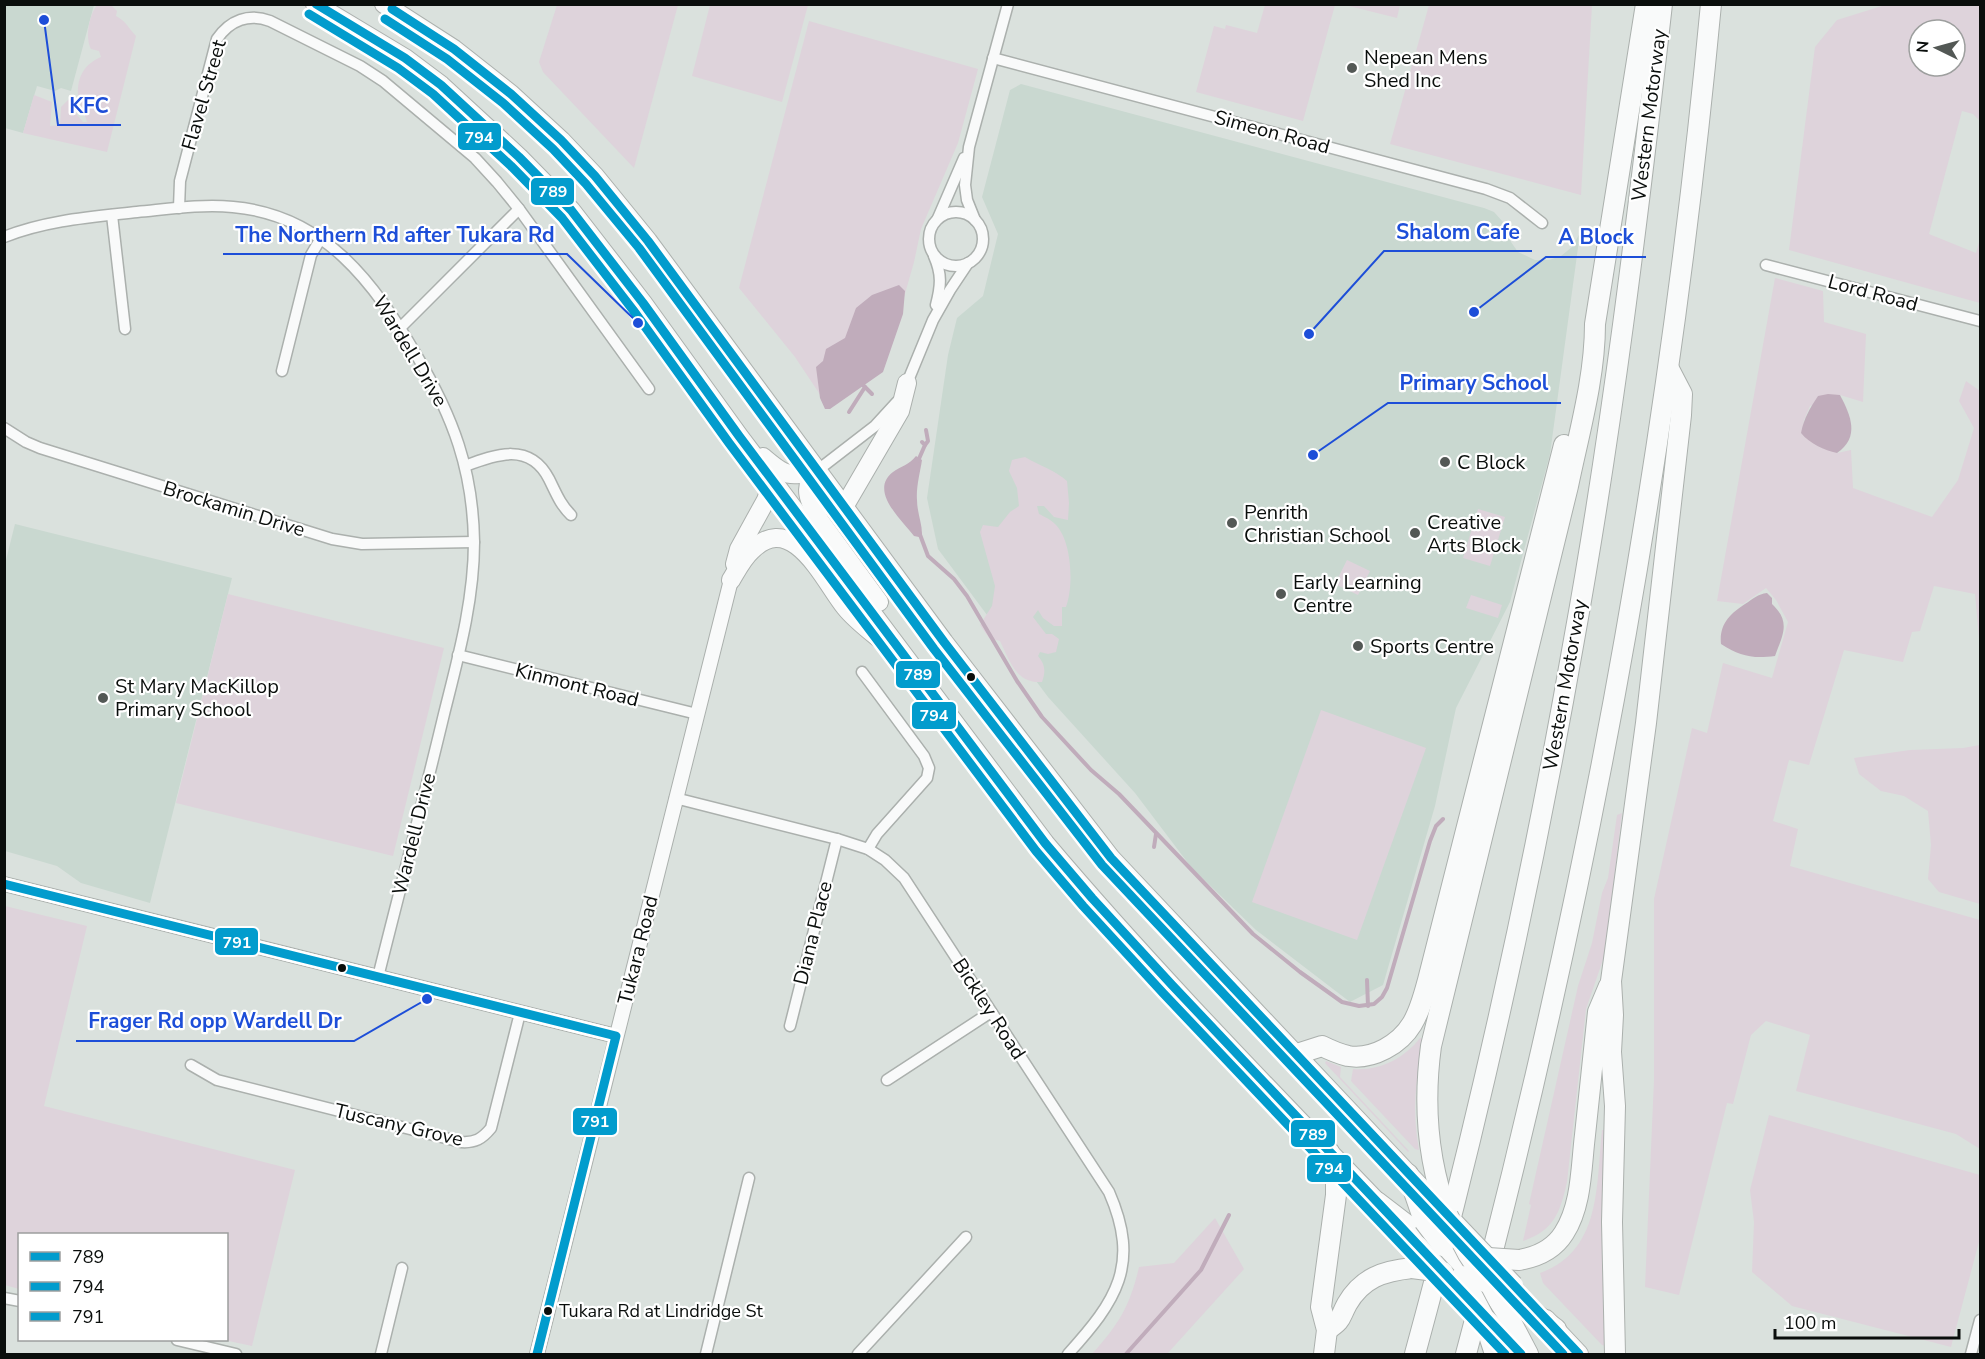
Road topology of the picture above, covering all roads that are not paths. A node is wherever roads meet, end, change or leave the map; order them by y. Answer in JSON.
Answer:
{"nodes":[{"id":1,"x":315,"y":4,"type":"edge"},
{"id":2,"x":384,"y":4,"type":"edge"},
{"id":3,"x":1008,"y":4,"type":"edge"},
{"id":4,"x":1646,"y":4,"type":"edge"},
{"id":5,"x":1662,"y":4,"type":"edge"},
{"id":6,"x":1711,"y":4,"type":"edge"},
{"id":7,"x":993,"y":58,"type":"junction"},
{"id":8,"x":969,"y":147,"type":"junction"},
{"id":9,"x":179,"y":208,"type":"junction"},
{"id":10,"x":519,"y":209,"type":"junction"},
{"id":11,"x":112,"y":215,"type":"junction"},
{"id":12,"x":938,"y":218,"type":"junction"},
{"id":13,"x":975,"y":220,"type":"junction"},
{"id":14,"x":1542,"y":223,"type":"dead end"},
{"id":15,"x":4,"y":237,"type":"edge"},
{"id":16,"x":321,"y":238,"type":"junction"},
{"id":17,"x":934,"y":255,"type":"junction"},
{"id":18,"x":968,"y":263,"type":"junction"},
{"id":19,"x":1766,"y":265,"type":"dead end"},
{"id":20,"x":933,"y":320,"type":"junction"},
{"id":21,"x":1980,"y":321,"type":"edge"},
{"id":22,"x":1595,"y":324,"type":"junction"},
{"id":23,"x":400,"y":328,"type":"junction"},
{"id":24,"x":124,"y":329,"type":"dead end"},
{"id":25,"x":1669,"y":369,"type":"junction"},
{"id":26,"x":282,"y":371,"type":"dead end"},
{"id":27,"x":907,"y":383,"type":"junction"},
{"id":28,"x":649,"y":389,"type":"dead end"},
{"id":29,"x":4,"y":428,"type":"edge"},
{"id":30,"x":739,"y":436,"type":"junction"},
{"id":31,"x":465,"y":466,"type":"junction"},
{"id":32,"x":818,"y":470,"type":"junction"},
{"id":33,"x":769,"y":476,"type":"junction"},
{"id":34,"x":844,"y":507,"type":"junction"},
{"id":35,"x":571,"y":515,"type":"dead end"},
{"id":36,"x":474,"y":542,"type":"junction"},
{"id":37,"x":731,"y":580,"type":"junction"},
{"id":38,"x":458,"y":655,"type":"junction"},
{"id":39,"x":915,"y":669,"type":"junction"},
{"id":40,"x":862,"y":672,"type":"dead end"},
{"id":41,"x":696,"y":714,"type":"junction"},
{"id":42,"x":675,"y":798,"type":"junction"},
{"id":43,"x":837,"y":839,"type":"junction"},
{"id":44,"x":868,"y":849,"type":"junction"},
{"id":45,"x":4,"y":884,"type":"edge"},
{"id":46,"x":378,"y":977,"type":"junction"},
{"id":47,"x":1611,"y":981,"type":"junction"},
{"id":48,"x":991,"y":1012,"type":"junction"},
{"id":49,"x":520,"y":1013,"type":"junction"},
{"id":50,"x":790,"y":1026,"type":"dead end"},
{"id":51,"x":616,"y":1036,"type":"junction"},
{"id":52,"x":1297,"y":1054,"type":"junction"},
{"id":53,"x":191,"y":1065,"type":"dead end"},
{"id":54,"x":887,"y":1080,"type":"dead end"},
{"id":55,"x":1329,"y":1152,"type":"junction"},
{"id":56,"x":1408,"y":1174,"type":"junction"},
{"id":57,"x":749,"y":1178,"type":"dead end"},
{"id":58,"x":1377,"y":1202,"type":"joint"},
{"id":59,"x":1448,"y":1216,"type":"junction"},
{"id":60,"x":1421,"y":1233,"type":"junction"},
{"id":61,"x":966,"y":1238,"type":"dead end"},
{"id":62,"x":1443,"y":1246,"type":"junction"},
{"id":63,"x":1468,"y":1254,"type":"junction"},
{"id":64,"x":1488,"y":1258,"type":"junction"},
{"id":65,"x":402,"y":1268,"type":"dead end"},
{"id":66,"x":1452,"y":1274,"type":"junction"},
{"id":67,"x":1487,"y":1283,"type":"junction"},
{"id":68,"x":1510,"y":1298,"type":"junction"},
{"id":69,"x":1482,"y":1314,"type":"junction"},
{"id":70,"x":1980,"y":1320,"type":"edge"},
{"id":71,"x":1556,"y":1329,"type":"joint"},
{"id":72,"x":1327,"y":1330,"type":"junction"},
{"id":73,"x":181,"y":1341,"type":"edge"},
{"id":74,"x":236,"y":1354,"type":"edge"},
{"id":75,"x":381,"y":1354,"type":"edge"},
{"id":76,"x":538,"y":1354,"type":"edge"},
{"id":77,"x":706,"y":1354,"type":"edge"},
{"id":78,"x":858,"y":1354,"type":"edge"},
{"id":79,"x":1068,"y":1354,"type":"edge"},
{"id":80,"x":1324,"y":1354,"type":"edge"},
{"id":81,"x":1415,"y":1354,"type":"edge"},
{"id":82,"x":1466,"y":1354,"type":"edge"},
{"id":83,"x":1495,"y":1354,"type":"edge"},
{"id":84,"x":1521,"y":1354,"type":"edge"},
{"id":85,"x":1528,"y":1354,"type":"edge"},
{"id":86,"x":1580,"y":1354,"type":"edge"},
{"id":87,"x":1615,"y":1354,"type":"edge"},
{"id":88,"x":1971,"y":1354,"type":"edge"}],
"edges":[{"from":1,"to":30,"type":"highway"},
{"from":2,"to":32,"type":"highway"},
{"from":3,"to":7,"type":"street"},
{"from":4,"to":22,"type":"highway"},
{"from":5,"to":81,"type":"highway","name":"Western Motorway"},
{"from":6,"to":25,"type":"highway"},
{"from":7,"to":8,"type":"street"},
{"from":7,"to":14,"type":"street","name":"Simeon Road"},
{"from":8,"to":12,"type":"street"},
{"from":8,"to":13,"type":"street"},
{"from":9,"to":10,"type":"street","name":"Flavel Street"},
{"from":9,"to":11,"type":"street","name":"Wardell Drive"},
{"from":9,"to":16,"type":"street","name":"Wardell Drive"},
{"from":10,"to":23,"type":"street"},
{"from":10,"to":28,"type":"street","name":"Flavel Street"},
{"from":11,"to":15,"type":"street","name":"Wardell Drive"},
{"from":11,"to":24,"type":"street"},
{"from":12,"to":13,"type":"street"},
{"from":12,"to":17,"type":"street"},
{"from":13,"to":18,"type":"street"},
{"from":16,"to":23,"type":"street","name":"Wardell Drive"},
{"from":16,"to":26,"type":"street"},
{"from":17,"to":18,"type":"street"},
{"from":17,"to":20,"type":"street"},
{"from":18,"to":20,"type":"street"},
{"from":19,"to":21,"type":"street","name":"Lord Road"},
{"from":20,"to":27,"type":"street"},
{"from":22,"to":52,"type":"highway"},
{"from":22,"to":59,"type":"highway"},
{"from":23,"to":31,"type":"street","name":"Wardell Drive"},
{"from":25,"to":47,"type":"highway"},
{"from":25,"to":82,"type":"highway"},
{"from":27,"to":32,"type":"street"},
{"from":27,"to":34,"type":"highway"},
{"from":29,"to":36,"type":"street","name":"Brockamin Drive"},
{"from":30,"to":32,"type":"highway"},
{"from":30,"to":33,"type":"highway"},
{"from":31,"to":35,"type":"street"},
{"from":31,"to":36,"type":"street","name":"Wardell Drive"},
{"from":32,"to":34,"type":"highway"},
{"from":32,"to":39,"type":"highway"},
{"from":33,"to":37,"type":"highway"},
{"from":33,"to":39,"type":"highway"},
{"from":34,"to":52,"type":"highway"},
{"from":36,"to":38,"type":"street","name":"Wardell Drive"},
{"from":37,"to":39,"type":"highway"},
{"from":37,"to":41,"type":"street","name":"Tukara Road"},
{"from":38,"to":41,"type":"street","name":"Kinmont Road"},
{"from":38,"to":46,"type":"street","name":"Wardell Drive"},
{"from":39,"to":55,"type":"highway"},
{"from":40,"to":44,"type":"street"},
{"from":41,"to":42,"type":"street","name":"Tukara Road"},
{"from":42,"to":43,"type":"street","name":"Bickley Road"},
{"from":42,"to":51,"type":"street","name":"Tukara Road"},
{"from":43,"to":44,"type":"street","name":"Bickley Road"},
{"from":43,"to":50,"type":"street","name":"Diana Place"},
{"from":44,"to":48,"type":"street","name":"Bickley Road"},
{"from":45,"to":46,"type":"street"},
{"from":46,"to":49,"type":"street"},
{"from":47,"to":64,"type":"highway","bridge":true},
{"from":47,"to":87,"type":"highway"},
{"from":48,"to":54,"type":"street"},
{"from":48,"to":79,"type":"street","name":"Bickley Road"},
{"from":49,"to":51,"type":"street"},
{"from":49,"to":53,"type":"street","name":"Tuscany Grove"},
{"from":51,"to":76,"type":"street","name":"Tukara Road"},
{"from":52,"to":56,"type":"highway"},
{"from":55,"to":58,"type":"highway"},
{"from":55,"to":72,"type":"highway"},
{"from":56,"to":59,"type":"highway"},
{"from":56,"to":60,"type":"highway"},
{"from":57,"to":77,"type":"street"},
{"from":58,"to":60,"type":"highway"},
{"from":59,"to":63,"type":"highway","bridge":true},
{"from":59,"to":64,"type":"highway","bridge":true},
{"from":60,"to":62,"type":"highway","bridge":true},
{"from":60,"to":66,"type":"highway","bridge":true},
{"from":61,"to":78,"type":"street"},
{"from":62,"to":63,"type":"highway"},
{"from":62,"to":66,"type":"highway"},
{"from":63,"to":64,"type":"highway","bridge":true},
{"from":63,"to":67,"type":"highway","bridge":true},
{"from":64,"to":68,"type":"highway","bridge":true},
{"from":65,"to":75,"type":"street"},
{"from":66,"to":67,"type":"highway","bridge":true},
{"from":66,"to":69,"type":"highway","bridge":true},
{"from":66,"to":72,"type":"highway","bridge":true},
{"from":67,"to":68,"type":"highway"},
{"from":68,"to":71,"type":"highway"},
{"from":68,"to":85,"type":"highway"},
{"from":69,"to":83,"type":"highway"},
{"from":69,"to":84,"type":"highway"},
{"from":70,"to":88,"type":"street"},
{"from":71,"to":86,"type":"highway"},
{"from":72,"to":80,"type":"highway"},
{"from":73,"to":74,"type":"street"}]}
